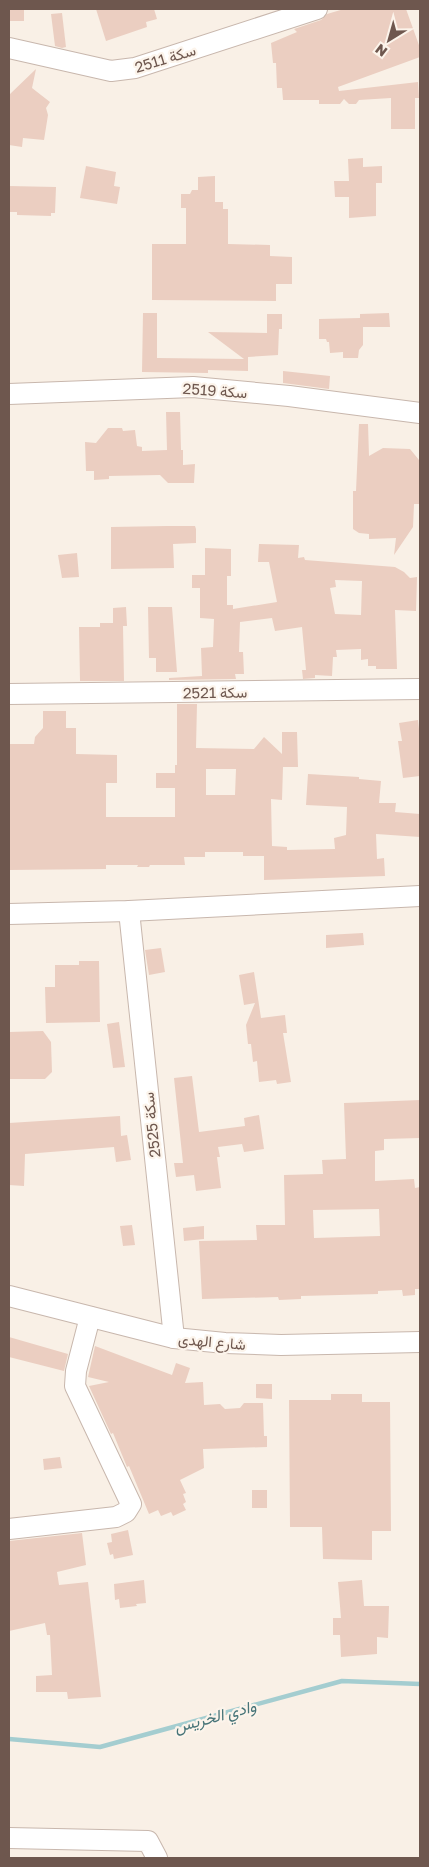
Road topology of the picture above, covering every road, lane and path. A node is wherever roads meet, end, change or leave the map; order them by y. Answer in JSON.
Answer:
{"nodes":[{"id":1,"x":317,"y":9,"type":"edge"},
{"id":2,"x":9,"y":48,"type":"edge"},
{"id":3,"x":9,"y":394,"type":"edge"},
{"id":4,"x":420,"y":413,"type":"edge"},
{"id":5,"x":420,"y":690,"type":"edge"},
{"id":6,"x":9,"y":694,"type":"edge"},
{"id":7,"x":420,"y":896,"type":"edge"},
{"id":8,"x":129,"y":912,"type":"junction"},
{"id":9,"x":9,"y":914,"type":"edge"},
{"id":10,"x":9,"y":1296,"type":"edge"},
{"id":11,"x":90,"y":1317,"type":"junction"},
{"id":12,"x":174,"y":1338,"type":"junction"},
{"id":13,"x":420,"y":1342,"type":"edge"},
{"id":14,"x":9,"y":1529,"type":"edge"},
{"id":15,"x":9,"y":1838,"type":"edge"},
{"id":16,"x":157,"y":1858,"type":"edge"}],
"edges":[{"from":1,"to":2,"type":"street","name":"سكة 2511"},
{"from":3,"to":4,"type":"street","name":"سكة 2519"},
{"from":5,"to":6,"type":"street","name":"سكة 2521"},
{"from":7,"to":8,"type":"street"},
{"from":8,"to":9,"type":"street"},
{"from":8,"to":12,"type":"street","name":"سكة 2525"},
{"from":10,"to":11,"type":"street","name":"شارع الهدى"},
{"from":11,"to":12,"type":"street","name":"شارع الهدى"},
{"from":11,"to":14,"type":"street"},
{"from":12,"to":13,"type":"street","name":"شارع الهدى"},
{"from":15,"to":16,"type":"street"}]}
